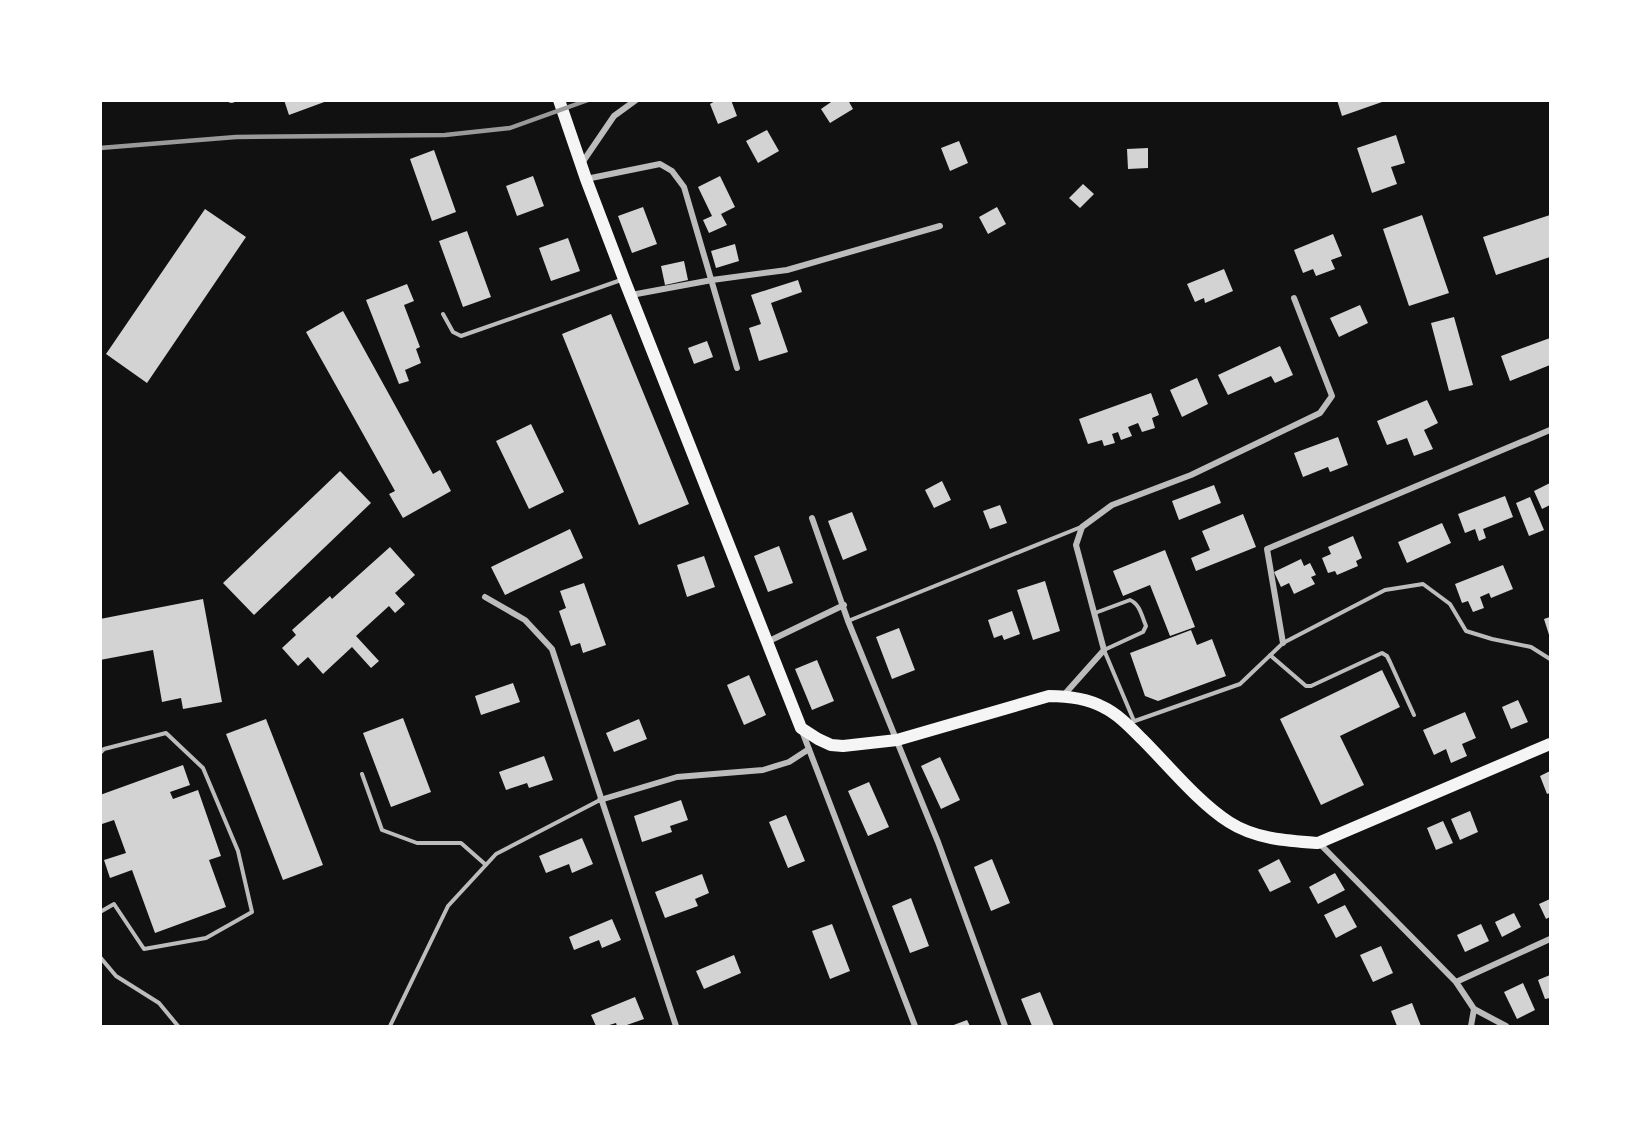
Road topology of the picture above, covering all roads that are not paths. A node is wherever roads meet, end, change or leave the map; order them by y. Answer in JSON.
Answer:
{"nodes":[{"id":1,"x":559,"y":100,"type":"edge"},
{"id":2,"x":636,"y":100,"type":"edge"},
{"id":3,"x":581,"y":163,"type":"junction"},
{"id":4,"x":586,"y":179,"type":"junction"},
{"id":5,"x":940,"y":226,"type":"dead end"},
{"id":6,"x":624,"y":279,"type":"junction"},
{"id":7,"x":712,"y":280,"type":"junction"},
{"id":8,"x":630,"y":295,"type":"junction"},
{"id":9,"x":1294,"y":298,"type":"dead end"},
{"id":10,"x":443,"y":314,"type":"dead end"},
{"id":11,"x":737,"y":368,"type":"dead end"},
{"id":12,"x":1551,"y":430,"type":"edge"},
{"id":13,"x":812,"y":518,"type":"dead end"},
{"id":14,"x":1082,"y":527,"type":"junction"},
{"id":15,"x":484,"y":597,"type":"dead end"},
{"id":16,"x":843,"y":605,"type":"junction"},
{"id":17,"x":1095,"y":613,"type":"junction"},
{"id":18,"x":848,"y":621,"type":"junction"},
{"id":19,"x":767,"y":642,"type":"junction"},
{"id":20,"x":1283,"y":643,"type":"junction"},
{"id":21,"x":1104,"y":650,"type":"junction"},
{"id":22,"x":1270,"y":656,"type":"junction"},
{"id":23,"x":1551,"y":659,"type":"edge"},
{"id":24,"x":1064,"y":696,"type":"junction"},
{"id":25,"x":1414,"y":715,"type":"dead end"},
{"id":26,"x":1131,"y":723,"type":"junction"},
{"id":27,"x":801,"y":728,"type":"junction"},
{"id":28,"x":897,"y":740,"type":"junction"},
{"id":29,"x":1551,"y":744,"type":"edge"},
{"id":30,"x":809,"y":749,"type":"junction"},
{"id":31,"x":100,"y":753,"type":"edge"},
{"id":32,"x":362,"y":774,"type":"dead end"},
{"id":33,"x":600,"y":800,"type":"junction"},
{"id":34,"x":1318,"y":843,"type":"junction"},
{"id":35,"x":486,"y":865,"type":"junction"},
{"id":36,"x":100,"y":912,"type":"edge"},
{"id":37,"x":1551,"y":939,"type":"edge"},
{"id":38,"x":100,"y":957,"type":"edge"},
{"id":39,"x":1456,"y":982,"type":"junction"},
{"id":40,"x":1474,"y":1009,"type":"junction"},
{"id":41,"x":178,"y":1026,"type":"edge"},
{"id":42,"x":390,"y":1026,"type":"edge"},
{"id":43,"x":676,"y":1026,"type":"edge"},
{"id":44,"x":915,"y":1026,"type":"edge"},
{"id":45,"x":1005,"y":1026,"type":"edge"},
{"id":46,"x":1472,"y":1026,"type":"edge"},
{"id":47,"x":1506,"y":1026,"type":"edge"}],
"edges":[{"from":1,"to":3,"type":"main road"},
{"from":2,"to":3,"type":"street"},
{"from":3,"to":4,"type":"main road"},
{"from":4,"to":6,"type":"main road"},
{"from":4,"to":7,"type":"street"},
{"from":5,"to":7,"type":"street"},
{"from":6,"to":8,"type":"main road"},
{"from":6,"to":10,"type":"lane"},
{"from":7,"to":8,"type":"street"},
{"from":7,"to":11,"type":"street"},
{"from":8,"to":19,"type":"main road"},
{"from":9,"to":14,"type":"street"},
{"from":12,"to":20,"type":"street"},
{"from":13,"to":16,"type":"street"},
{"from":14,"to":17,"type":"street"},
{"from":14,"to":18,"type":"lane"},
{"from":15,"to":33,"type":"street"},
{"from":16,"to":18,"type":"street"},
{"from":16,"to":19,"type":"street"},
{"from":17,"to":21,"type":"street"},
{"from":17,"to":21,"type":"lane"},
{"from":18,"to":28,"type":"street"},
{"from":19,"to":27,"type":"main road"},
{"from":20,"to":22,"type":"lane"},
{"from":20,"to":23,"type":"lane"},
{"from":21,"to":24,"type":"street"},
{"from":21,"to":26,"type":"lane"},
{"from":22,"to":25,"type":"lane"},
{"from":22,"to":26,"type":"lane"},
{"from":24,"to":26,"type":"main road"},
{"from":24,"to":28,"type":"main road"},
{"from":26,"to":34,"type":"main road"},
{"from":27,"to":28,"type":"main road"},
{"from":27,"to":30,"type":"street"},
{"from":28,"to":45,"type":"street"},
{"from":29,"to":34,"type":"main road"},
{"from":30,"to":33,"type":"street"},
{"from":30,"to":44,"type":"street"},
{"from":31,"to":36,"type":"lane"},
{"from":32,"to":35,"type":"lane"},
{"from":33,"to":35,"type":"lane"},
{"from":33,"to":43,"type":"street"},
{"from":34,"to":39,"type":"street"},
{"from":35,"to":42,"type":"lane"},
{"from":37,"to":39,"type":"street"},
{"from":38,"to":41,"type":"lane"},
{"from":39,"to":40,"type":"street"},
{"from":40,"to":46,"type":"street"},
{"from":40,"to":47,"type":"street"}]}
